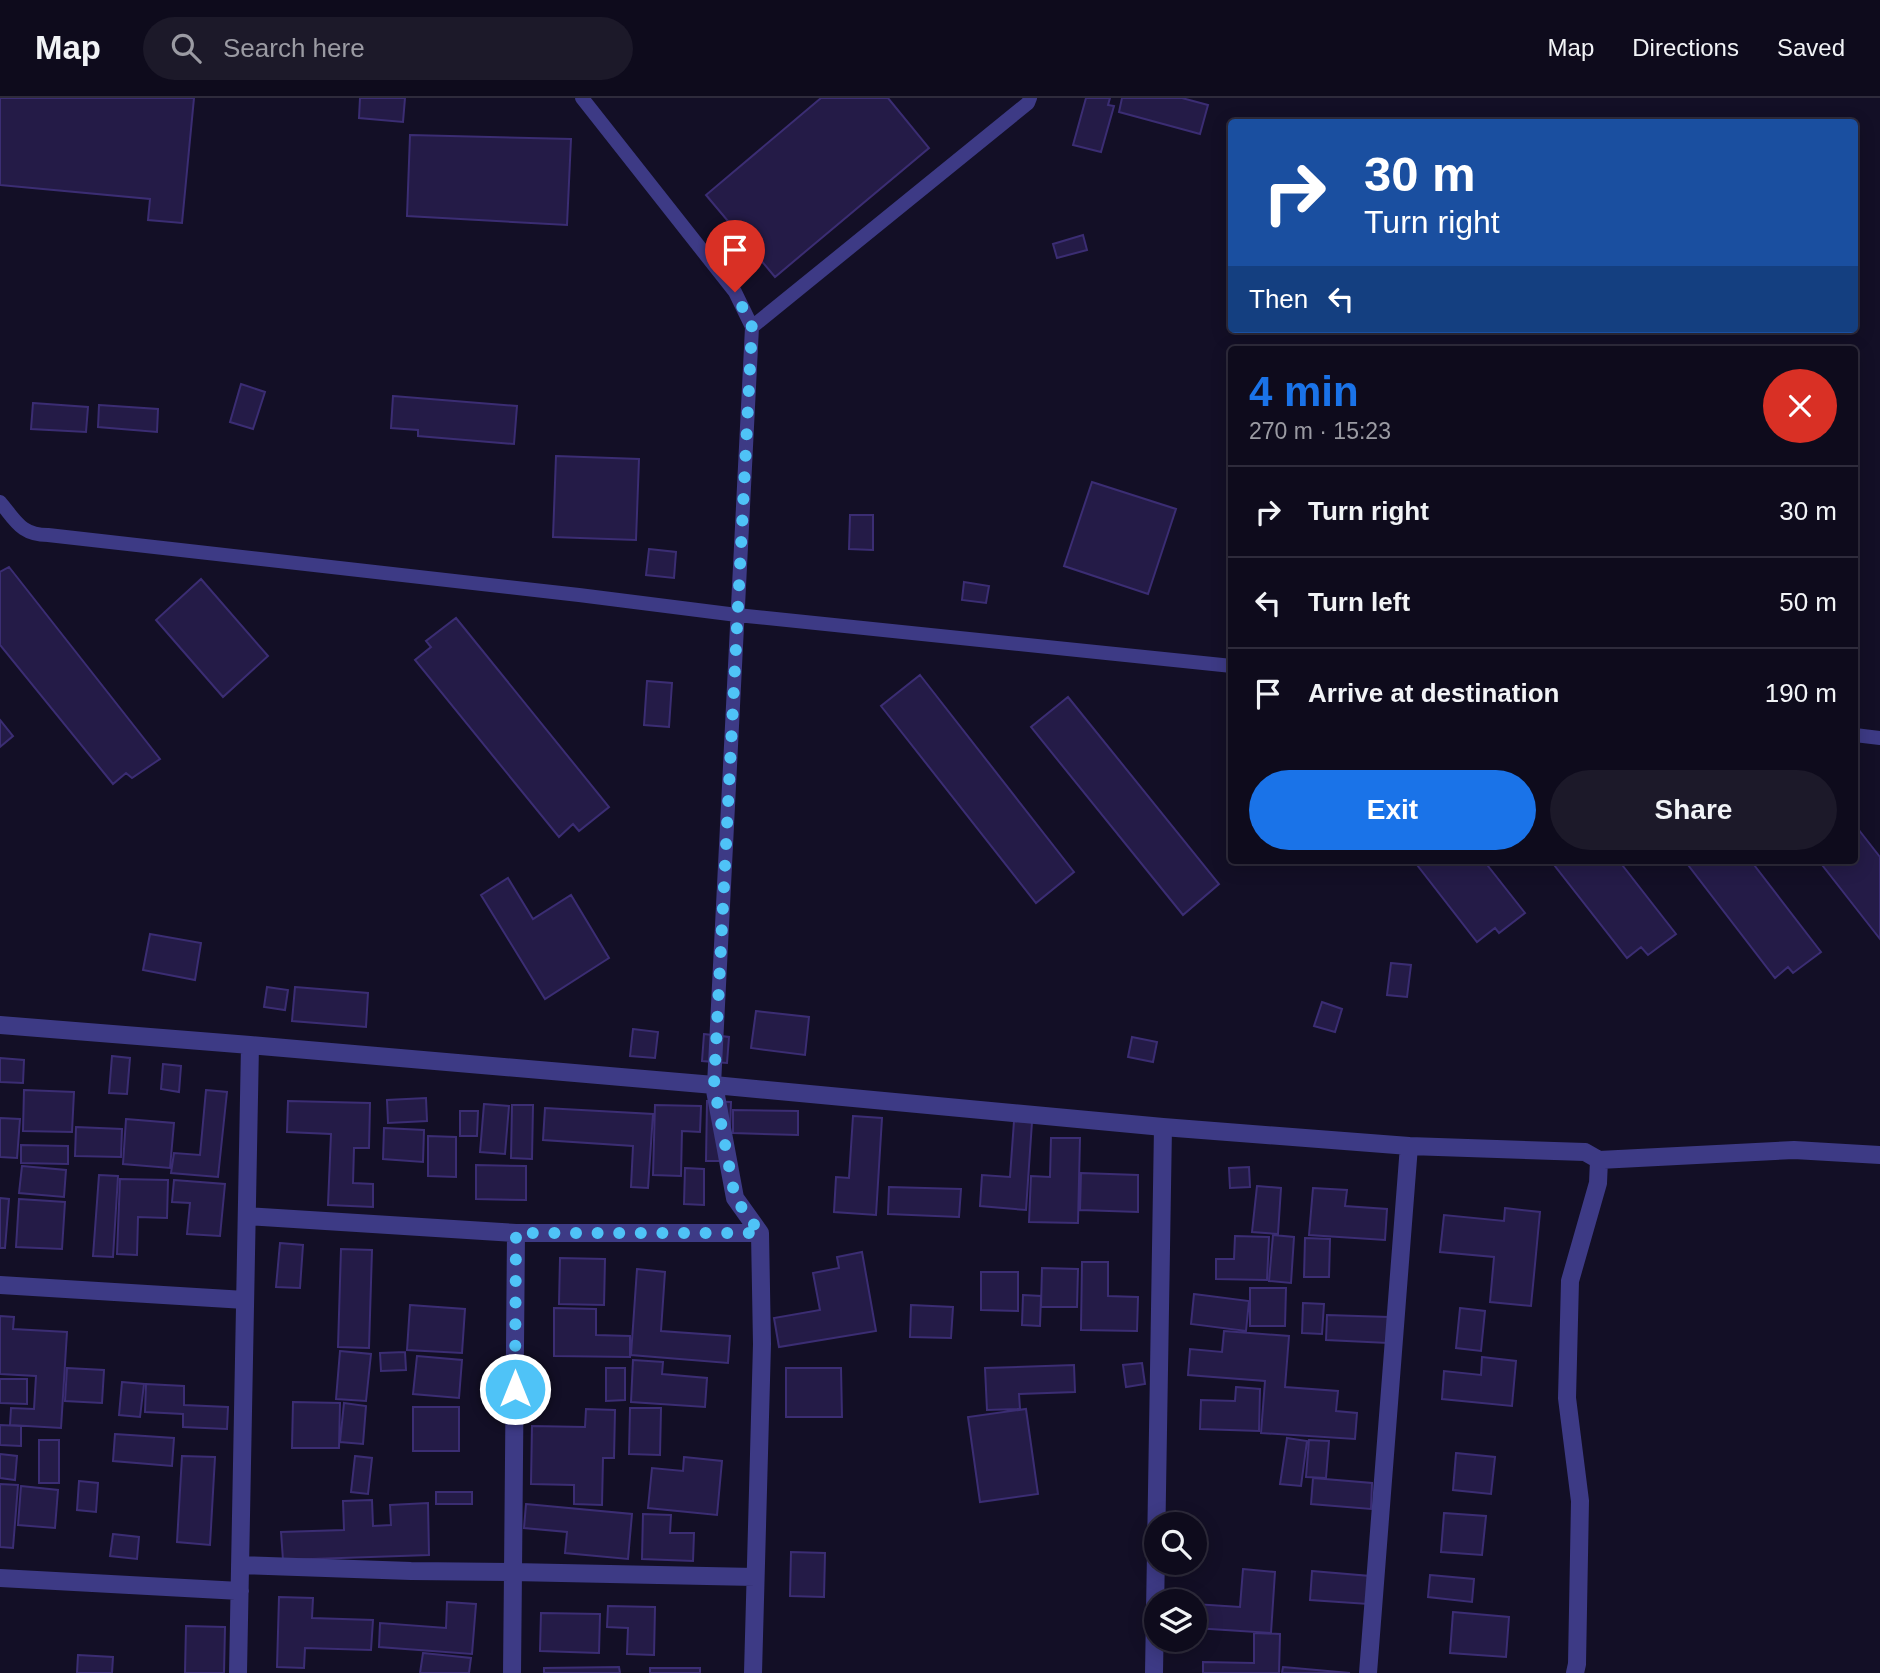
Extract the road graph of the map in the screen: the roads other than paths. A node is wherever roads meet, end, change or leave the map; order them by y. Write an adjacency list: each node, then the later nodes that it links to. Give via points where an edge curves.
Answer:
1 (582, 98): 3 (lane, via 735,292)
2 (1030, 98): 3 (lane)
3 (752, 327): 5 (lane)
4 (0, 502): 5 (lane, via 21,528 33,535)
5 (737, 615): 6 (lane); 11 (lane)
6 (1228, 666)
7 (1858, 735): 8 (lane)
8 (1880, 738)
9 (0, 1026): 10 (street)
10 (250, 1045): 11 (street); 16 (street)
11 (714, 1085): 12 (street); 18 (street, via 735,1198)
12 (1163, 1127): 13 (street); 29 (street)
13 (1409, 1146): 15 (street, via 1585,1152); 30 (street)
14 (1880, 1155): 15 (street, via 1794,1150)
15 (1599, 1160): 31 (street, via 1598,1183 1570,1280 1567,1398 1580,1501)
16 (247, 1216): 17 (street); 20 (street)
17 (516, 1233): 18 (street); 22 (street)
18 (760, 1233): 23 (street, via 762,1344)
19 (0, 1285): 20 (street)
20 (245, 1300): 21 (street)
21 (240, 1565): 22 (street); 25 (street)
22 (513, 1572): 23 (street); 27 (street)
23 (755, 1577): 28 (street)
24 (0, 1578): 25 (street)
25 (240, 1591): 26 (street)
26 (238, 1673)
27 (512, 1673)
28 (753, 1673)
29 (1154, 1673)
30 (1368, 1673)
31 (1576, 1673)

